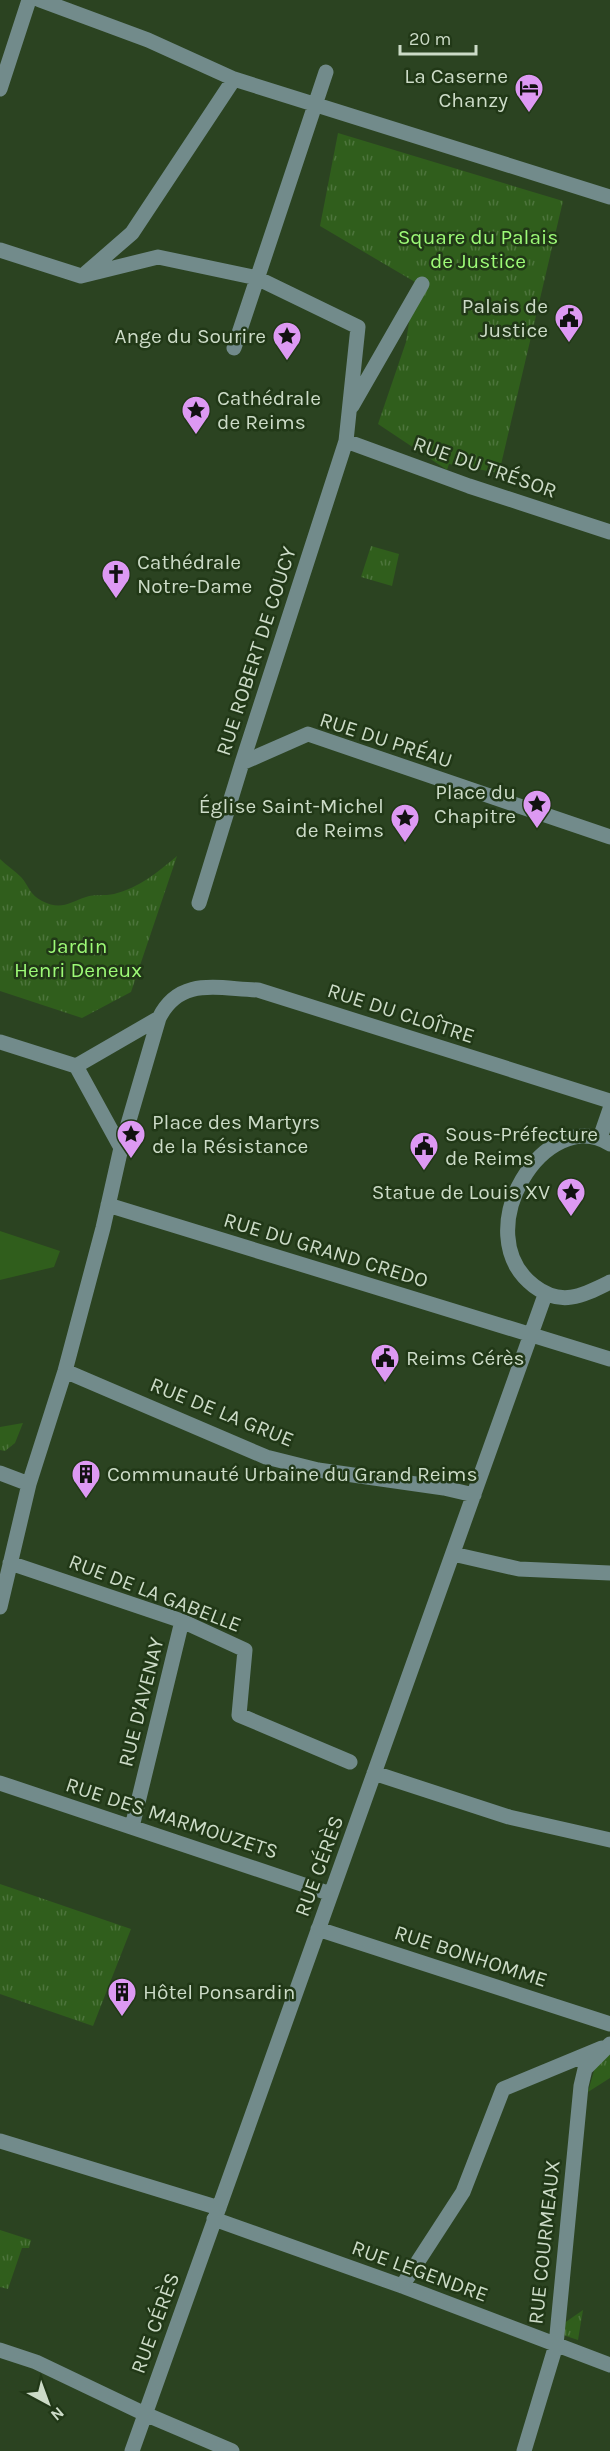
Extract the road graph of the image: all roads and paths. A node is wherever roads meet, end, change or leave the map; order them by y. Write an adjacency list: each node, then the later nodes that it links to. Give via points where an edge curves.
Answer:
1 (29, 0): 5 (street)
2 (40, 0): 4 (street, via 148,40)
3 (326, 72): 6 (street)
4 (234, 79): 6 (street); 9 (street, via 132,233)
5 (0, 88)
6 (315, 105): 7 (street); 10 (street)
7 (610, 196)
8 (0, 250): 9 (street)
9 (81, 276): 10 (street, via 158,256)
10 (257, 278): 12 (street); 13 (street, RUE ROBERT DE COUCY, via 358,327)
11 (422, 284): 13 (street)
12 (234, 348)
13 (349, 411): 14 (street, RUE ROBERT DE COUCY)
14 (346, 441): 15 (street, RUE DU TRÉSOR); 16 (street, RUE ROBERT DE COUCY)
15 (610, 532)
16 (242, 763): 17 (street, RUE DU PRÉAU, via 308,734); 18 (street, RUE ROBERT DE COUCY)
17 (608, 836)
18 (199, 903)
19 (159, 1018): 21 (street); 22 (street, RUE DU CLOÎTRE, via 176,995 203,986 258,990); 25 (street)
20 (0, 1042): 21 (street)
21 (76, 1066): 25 (street)
22 (610, 1101)
23 (610, 1109): 24 (street)
24 (605, 1141): 28 (street, via 576,1137 553,1146 531,1165 515,1193 506,1230 510,1255 522,1277)
25 (121, 1148): 26 (street)
26 (108, 1205): 29 (street, RUE DU GRAND CREDO); 31 (street)
27 (610, 1282): 28 (street, via 568,1299)
28 (545, 1294): 29 (street, RUE CÉRÈS)
29 (531, 1334): 30 (street, RUE DU GRAND CREDO); 34 (street, RUE CÉRÈS)
30 (610, 1359)
31 (65, 1371): 33 (street); 34 (street, RUE DE LA GRUE, via 266,1457 318,1470)
32 (0, 1473): 33 (street)
33 (29, 1484): 36 (street)
34 (474, 1495): 35 (street, RUE CÉRÈS)
35 (453, 1554): 37 (street, via 519,1569); 41 (street, RUE CÉRÈS)
36 (10, 1563): 38 (street); 39 (street, RUE DE LA GABELLE)
37 (610, 1574)
38 (0, 1608)
39 (182, 1622): 40 (street, RUE DE LA GABELLE, via 245,1650 239,1715); 43 (street, RUE D'AVENAY)
40 (350, 1762)
41 (374, 1773): 44 (street, via 509,1817); 45 (street, RUE CÉRÈS)
42 (0, 1783): 43 (street, RUE DES MARMOUZETS)
43 (132, 1827): 45 (street, RUE DES MARMOUZETS)
44 (610, 1840)
45 (331, 1894): 46 (street, RUE CÉRÈS)
46 (318, 1929): 47 (street, RUE BONHOMME); 50 (street, RUE CÉRÈS)
47 (610, 2024)
48 (609, 2045): 51 (street, via 503,2089 463,2192); 52 (street, RUE COURMEAUX, via 585,2069 581,2086)
49 (0, 2142): 50 (street, RUE LEGENDRE)
50 (217, 2213): 51 (street, RUE LEGENDRE); 55 (street, RUE CÉRÈS)
51 (402, 2286): 52 (street, RUE LEGENDRE)
52 (556, 2345): 54 (street, RUE LEGENDRE); 58 (street, RUE COURMEAUX)
53 (0, 2350): 55 (street, via 36,2362)
54 (610, 2365)
55 (145, 2414): 56 (street, RUE CÉRÈS); 57 (street)
56 (132, 2451)
57 (232, 2451)
58 (524, 2451)

